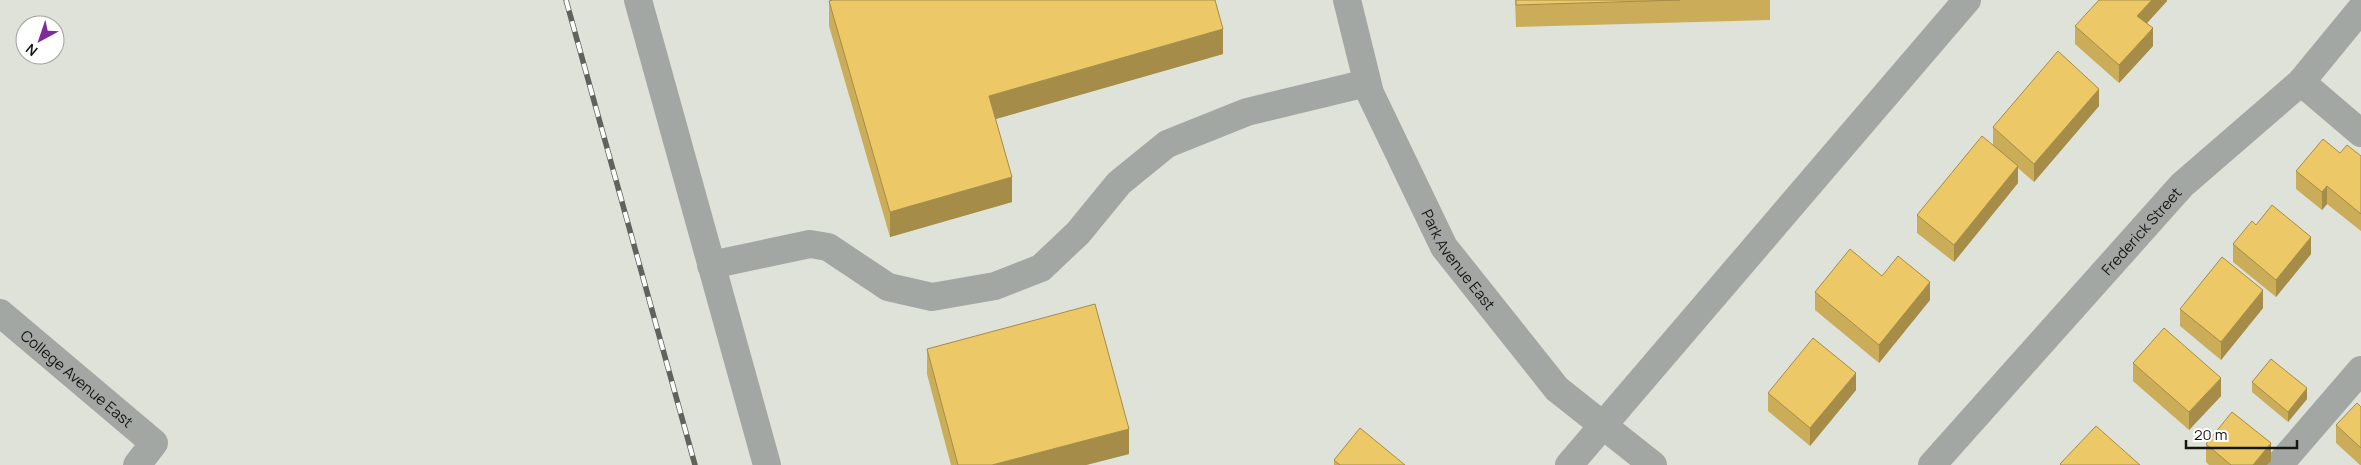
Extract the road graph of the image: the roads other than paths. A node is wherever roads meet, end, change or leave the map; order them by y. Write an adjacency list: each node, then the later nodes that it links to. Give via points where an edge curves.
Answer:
1 (638, 0): 8 (street)
2 (1347, 0): 6 (street, Park Avenue East)
3 (1967, 0): 11 (street)
4 (2361, 9): 5 (street, Frederick Street)
5 (2301, 82): 7 (street); 16 (street, Frederick Street, via 2182,184)
6 (1367, 83): 8 (street, via 1247,112 1167,144 1120,183 1078,233 1041,268 995,286 932,297 888,287 828,247 810,244); 11 (street, Park Avenue East, via 1444,247 1557,389)
7 (2361, 133)
8 (711, 265): 13 (street)
9 (0, 313): 12 (street, College Avenue East, via 154,443)
10 (2361, 370): 17 (street)
11 (1603, 425): 14 (street); 15 (street, Park Avenue East)
12 (137, 465)
13 (767, 465)
14 (1569, 465)
15 (1653, 465)
16 (1932, 465)
17 (2279, 465)

